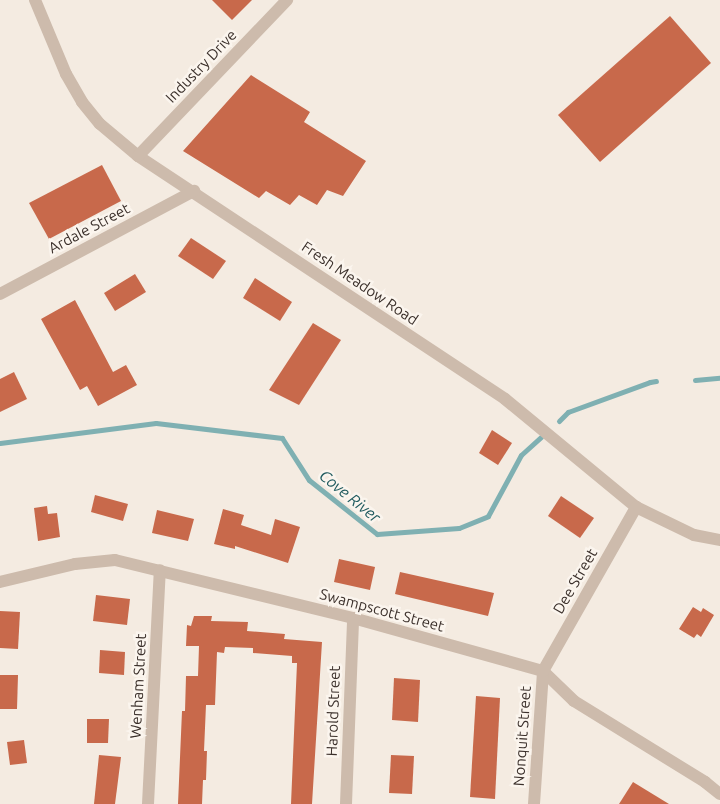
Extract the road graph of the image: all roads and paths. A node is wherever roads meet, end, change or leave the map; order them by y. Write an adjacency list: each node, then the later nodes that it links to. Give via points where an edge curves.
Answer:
1 (35, 0): 3 (street, Fresh Meadow Road, via 66,74 82,102 100,124)
2 (287, 0): 3 (street, Industry Drive)
3 (138, 156): 4 (street, Fresh Meadow Road)
4 (194, 191): 5 (street, Ardale Street); 6 (street, Fresh Meadow Road, via 505,399)
5 (0, 294)
6 (636, 507): 7 (street, Fresh Meadow Road, via 694,535); 11 (street, Dee Street)
7 (720, 540)
8 (160, 570): 9 (street, Swampscott Street, via 115,560 75,564); 10 (street, Swampscott Street); 13 (street, Wenham Street)
9 (0, 582)
10 (353, 618): 11 (street, Swampscott Street); 14 (street, Harold Street)
11 (543, 671): 12 (street, Swampscott Street, via 574,701); 15 (street, Nonquit Street)
12 (720, 794)
13 (148, 804)
14 (346, 804)
15 (534, 804)

